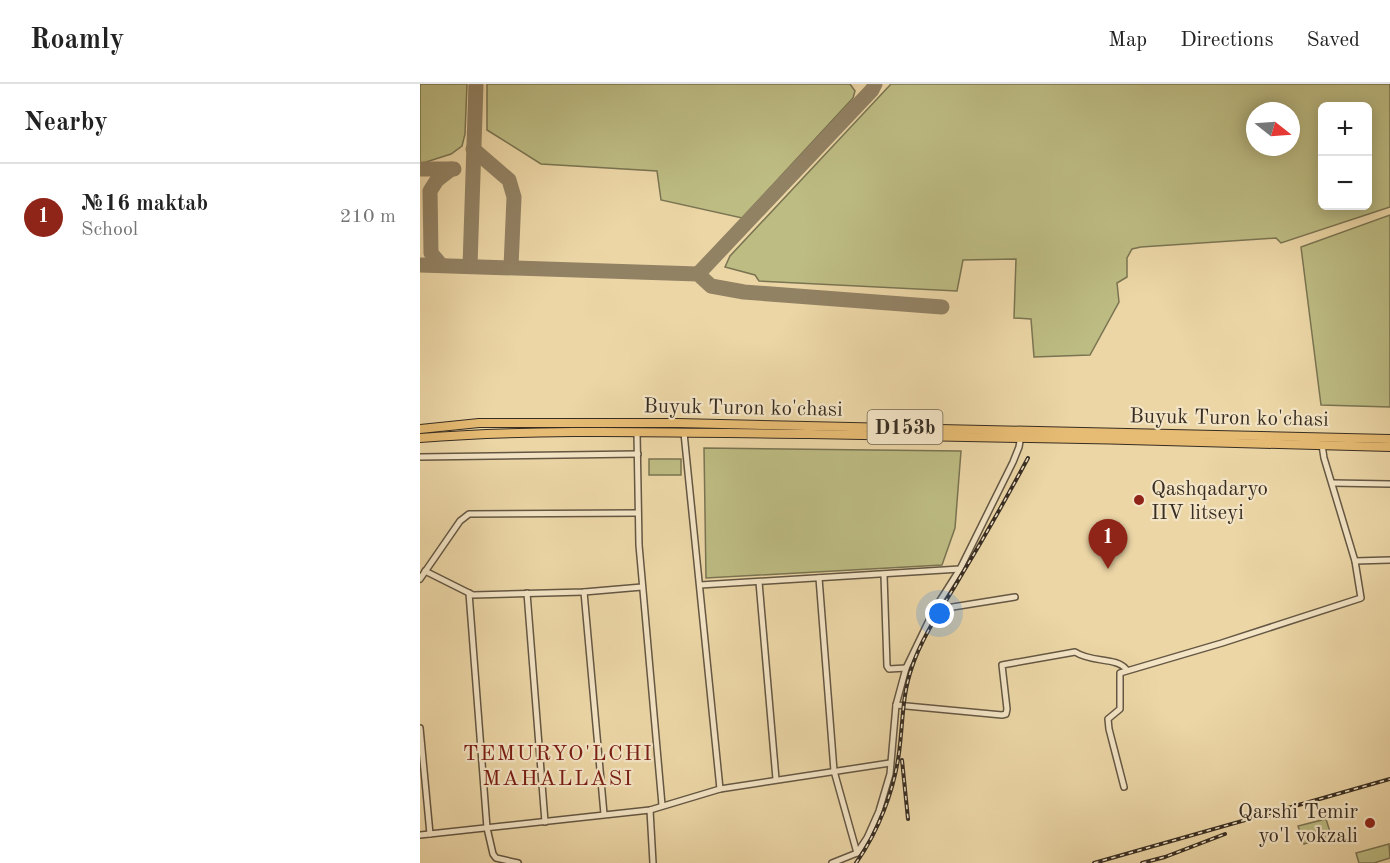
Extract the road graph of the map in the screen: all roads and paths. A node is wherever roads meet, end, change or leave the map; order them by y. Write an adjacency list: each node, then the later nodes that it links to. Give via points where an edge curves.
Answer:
1 (420, 429): 4 (main road, Buyuk Turon ko'chasi / D153b, via 479,423 690,423)
2 (638, 433): 3 (main road, Buyuk Turon ko'chasi / D153b); 5 (main road, Buyuk Turon ko'chasi / D153b); 9 (street)
3 (684, 433): 4 (main road, Buyuk Turon ko'chasi / D153b); 22 (street)
4 (1021, 434): 6 (main road, Buyuk Turon ko'chasi / D153b); 7 (main road, Buyuk Turon ko'chasi / D153b); 16 (street, via 1018,452)
5 (420, 438)
6 (1390, 439)
7 (1322, 445): 8 (main road, Buyuk Turon ko'chasi / D153b); 11 (street)
8 (1390, 447)
9 (638, 454): 10 (street); 13 (street)
10 (420, 457)
11 (1332, 483): 12 (street); 15 (street)
12 (1390, 484)
13 (638, 513): 17 (street, via 469,514); 23 (street)
14 (1390, 560): 15 (street)
15 (1355, 561): 30 (street, via 1361,598)
16 (960, 569): 18 (street); 28 (street)
17 (425, 571): 20 (street); 25 (street)
18 (884, 575): 19 (street); 29 (street, via 887,666)
19 (819, 578): 21 (street); 34 (street)
20 (420, 579)
21 (759, 582): 22 (street); 35 (street)
22 (700, 585): 37 (street)
23 (642, 587): 24 (street); 38 (street)
24 (584, 592): 26 (street); 40 (street)
25 (469, 593): 26 (street); 42 (street)
26 (527, 593): 41 (street)
27 (1015, 597): 28 (street)
28 (934, 610): 29 (street)
29 (906, 668): 31 (street)
30 (1126, 669): 31 (street, via 1116,662 1093,660 1075,652 1002,665 1007,709 1002,715); 36 (street, via 1120,673 1120,709 1108,719)
31 (896, 705): 33 (street)
32 (420, 728): 43 (street)
33 (891, 763): 34 (street); 45 (street, via 879,811)
34 (834, 771): 35 (street); 45 (street)
35 (776, 779): 37 (street)
36 (1124, 787)
37 (720, 789): 38 (street)
38 (663, 805): 39 (street)
39 (650, 810): 40 (street); 47 (street)
40 (604, 814): 41 (street)
41 (545, 822): 42 (street)
42 (487, 828): 43 (street); 46 (street, via 496,858)
43 (430, 834): 44 (street)
44 (420, 835)
45 (857, 853): 48 (street)
46 (518, 863)
47 (653, 863)
48 (832, 863)

